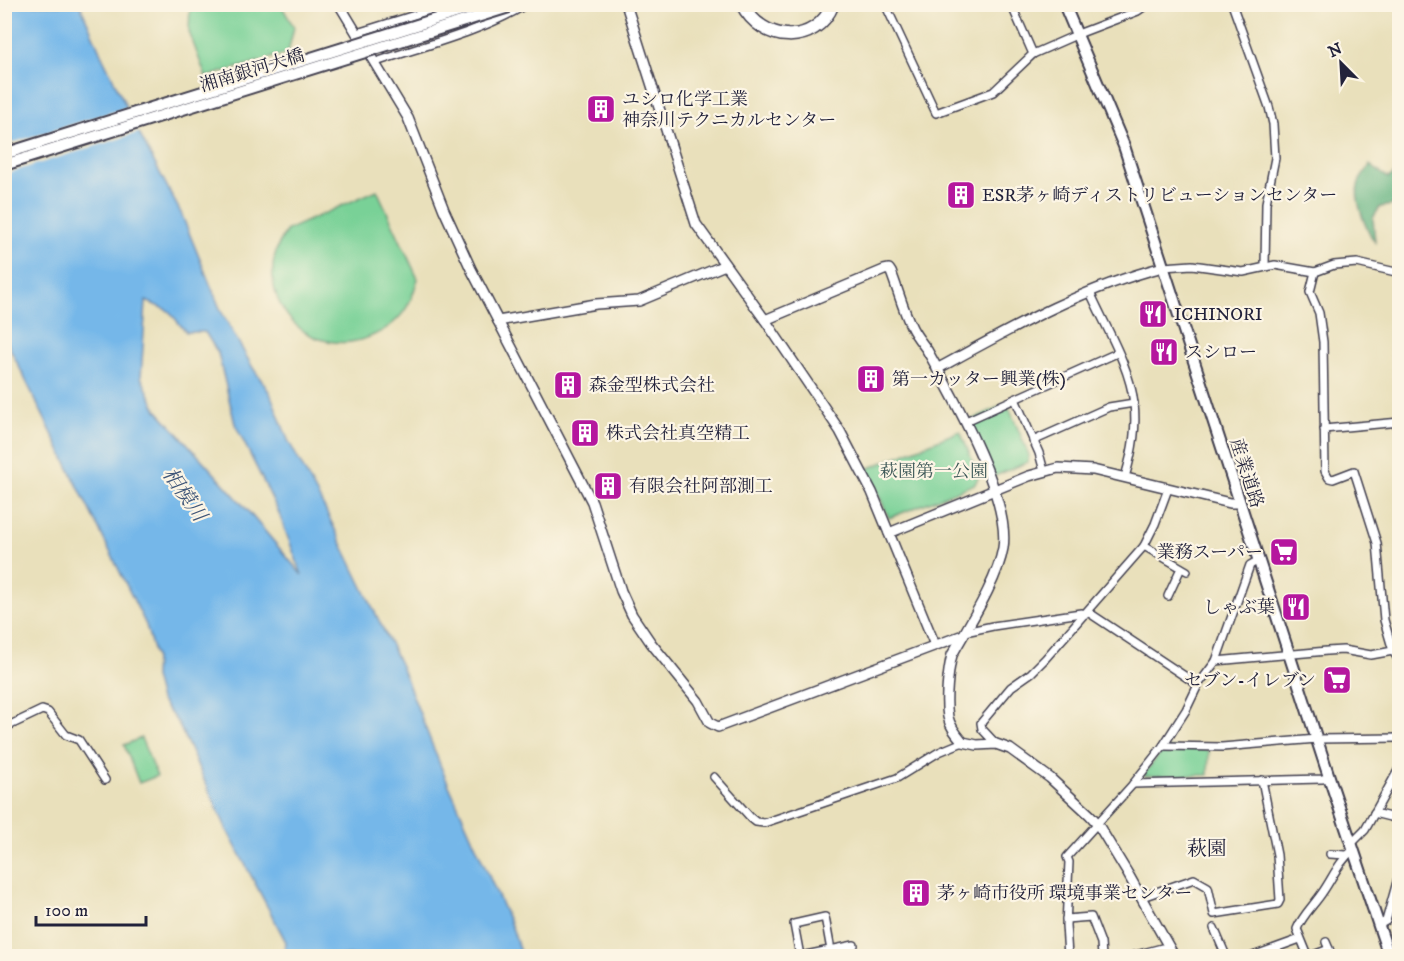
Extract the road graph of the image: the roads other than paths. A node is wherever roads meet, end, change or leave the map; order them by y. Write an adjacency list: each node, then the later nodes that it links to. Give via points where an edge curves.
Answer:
1 (339, 4): 16 (street)
2 (450, 4): 16 (street)
3 (484, 4): 20 (main road, 湘南銀河大橋, bridge)
4 (527, 4): 19 (street, via 511,15)
5 (626, 4): 22 (street, via 696,224)
6 (742, 4): 9 (highway, via 758,25 786,36 815,27)
7 (750, 4): 8 (highway, via 765,21 788,28 806,24)
8 (824, 4)
9 (833, 4)
10 (885, 4): 18 (street, via 936,113 993,92)
11 (1011, 4): 18 (street)
12 (1065, 4): 17 (main road, 産業道路)
13 (1148, 4): 17 (street)
14 (1232, 4): 24 (street, via 1273,124 1275,158 1266,203)
15 (513, 6): 21 (main road, 湘南銀河大橋, bridge)
16 (357, 33): 19 (street)
17 (1076, 35): 18 (street); 23 (main road, 産業道路, via 1124,146)
18 (1034, 54)
19 (376, 62): 29 (street, via 408,118 444,210)
20 (4, 154)
21 (4, 165)
22 (725, 265): 28 (street); 29 (street, via 639,301)
23 (1163, 267): 24 (street, via 1192,265 1243,272); 27 (street); 42 (main road, 産業道路)
24 (1265, 267): 25 (street)
25 (1315, 272): 26 (street, via 1354,263); 36 (street, via 1310,292 1319,314 1323,342)
26 (1400, 273)
27 (1090, 292): 30 (street); 31 (street, via 1023,322)
28 (765, 320): 31 (street, via 889,270 910,325); 43 (street, via 840,431)
29 (498, 321): 49 (street, via 592,502 632,615 714,726)
30 (1117, 353): 32 (street); 33 (street)
31 (937, 369): 34 (street)
32 (1015, 399): 34 (street); 37 (street)
33 (1134, 403): 37 (street, via 1108,407); 39 (street, via 1134,436)
34 (966, 421): 41 (street)
35 (1400, 422): 36 (street)
36 (1324, 429): 50 (street, via 1326,475 1334,479 1354,471 1372,525 1379,555 1384,620)
37 (1033, 441): 38 (street)
38 (1044, 471): 39 (street, via 1075,468); 41 (street)
39 (1125, 477): 40 (street)
40 (1168, 489): 42 (street); 44 (street)
41 (993, 490): 43 (street); 48 (street, via 1004,528 1003,549)
42 (1239, 503): 45 (main road, 産業道路)
43 (889, 533): 49 (street)
44 (1144, 546): 46 (street, via 1184,570); 47 (street)
45 (1259, 560): 51 (main road, 産業道路); 52 (street, via 1250,565)
46 (1168, 596)
47 (1087, 613): 48 (street, via 993,626); 54 (street); 59 (street, via 1032,673 1011,687 981,723)
48 (964, 634): 49 (street); 58 (street, via 949,666 948,711 950,723)
49 (935, 645)
50 (1396, 650): 51 (street, via 1371,655 1343,650); 53 (street)
51 (1290, 656): 52 (street); 57 (main road, 産業道路)
52 (1216, 661): 54 (street)
53 (1400, 662)
54 (1198, 685): 60 (street)
55 (4, 728): 64 (street, via 42,710 48,712 66,735 79,740)
56 (1400, 738): 57 (street)
57 (1317, 739): 60 (street, via 1222,747); 63 (main road, 産業道路)
58 (963, 742): 59 (street); 62 (street, via 897,778 764,823 751,818)
59 (996, 744): 68 (street, via 1029,762)
60 (1163, 746): 66 (street)
61 (1400, 767): 67 (street)
62 (714, 777)
63 (1329, 778): 65 (street); 70 (main road, 産業道路)
64 (105, 780)
65 (1262, 780): 66 (street); 73 (street, via 1277,855 1278,904 1214,914 1208,887 1194,879)
66 (1133, 784): 68 (street)
67 (1374, 813): 69 (street, via 1398,819); 70 (street)
68 (1097, 823): 73 (street); 74 (street, via 1067,857)
69 (1400, 824)
70 (1350, 850): 71 (street); 75 (main road, 産業道路); 77 (street, via 1300,921)
71 (1330, 854)
72 (1400, 870): 75 (street, via 1386,921)
73 (1142, 897): 88 (street)
74 (1066, 919): 85 (street); 86 (street, via 1092,918)
75 (1378, 925): 83 (main road, 産業道路)
76 (1214, 928): 89 (street)
77 (1300, 939): 82 (street); 90 (street)
78 (854, 945): 81 (street)
79 (1162, 948): 87 (street)
80 (1329, 949): 90 (street)
81 (831, 953): 84 (street); 84 (street, via 825,917 794,924)
82 (1254, 956)
83 (1389, 956): 91 (street)
84 (800, 957)
85 (1068, 957)
86 (1102, 957)
87 (1132, 957)
88 (1174, 957)
89 (1226, 957)
90 (1309, 957)
91 (1397, 957)

